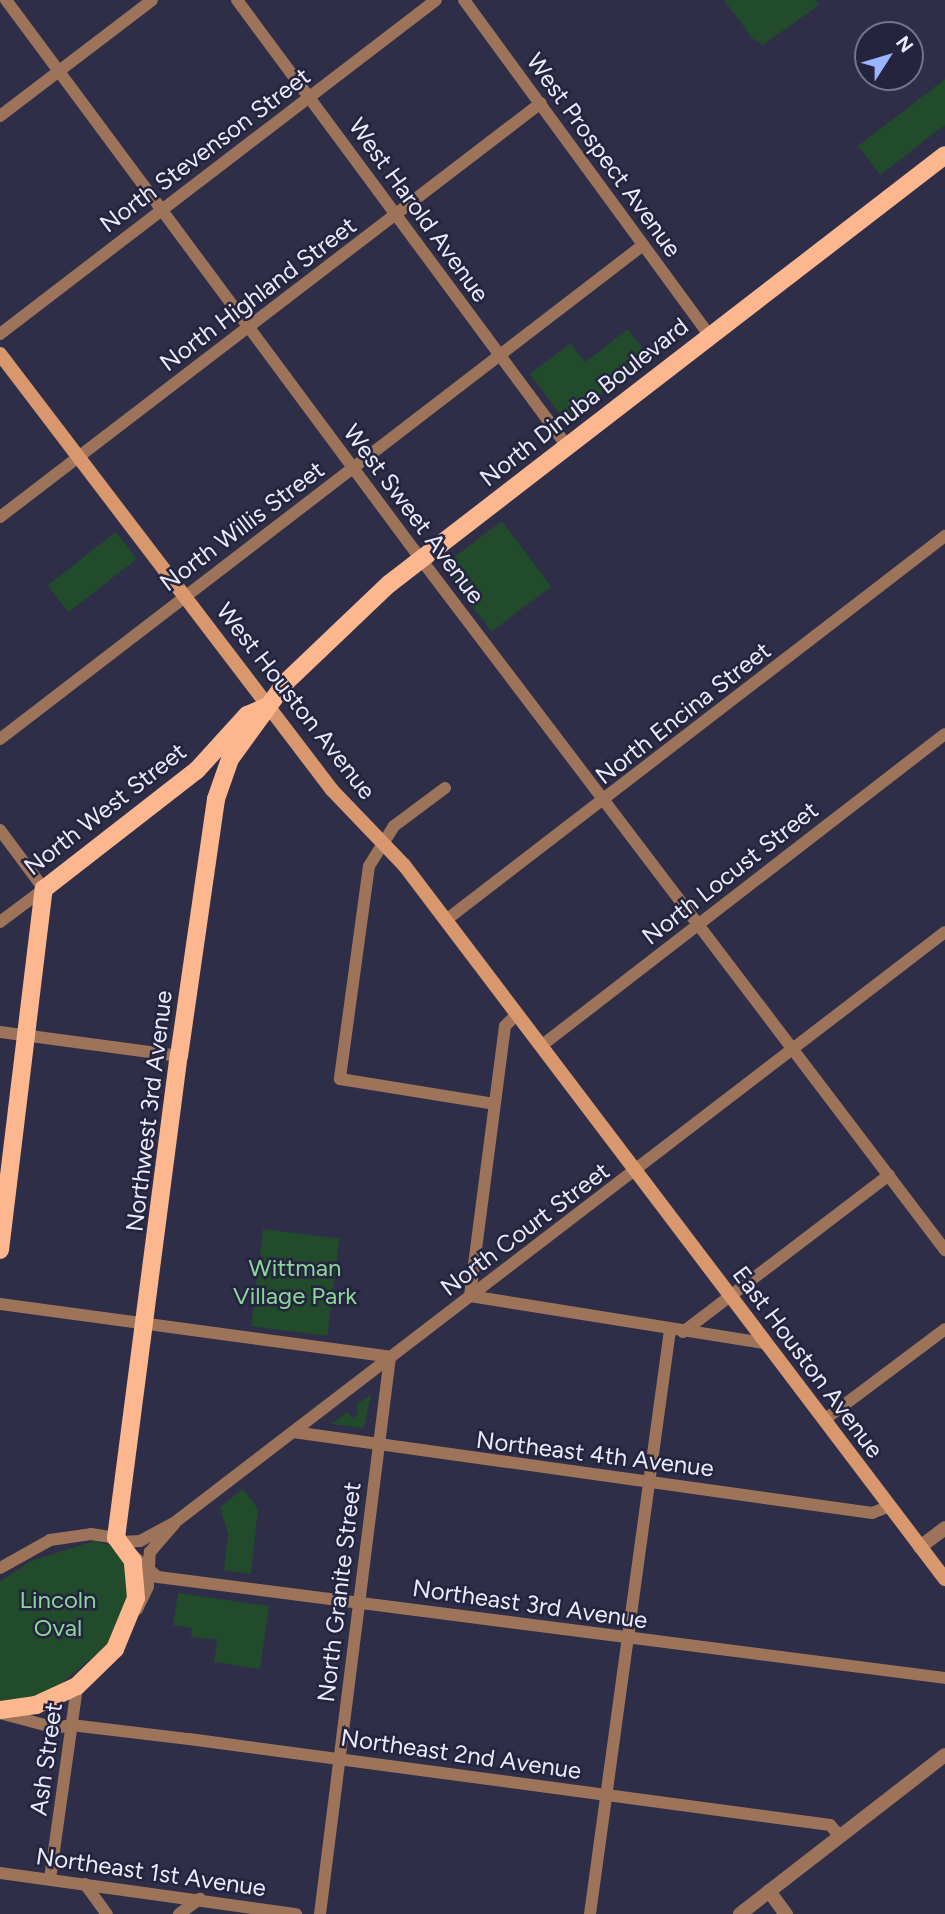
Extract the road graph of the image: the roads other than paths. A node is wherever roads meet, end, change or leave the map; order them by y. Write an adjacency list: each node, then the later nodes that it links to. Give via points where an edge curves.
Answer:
1 (6, 0): 6 (street, West Sweet Avenue)
2 (152, 0): 6 (street)
3 (237, 0): 7 (street, West Harold Avenue)
4 (436, 0): 7 (street, North Stevenson Street)
5 (464, 0): 8 (street, West Prospect Avenue)
6 (59, 71): 9 (street); 11 (street, West Sweet Avenue)
7 (310, 97): 11 (street, North Stevenson Street); 12 (street, West Harold Avenue)
8 (541, 103): 12 (street, North Highland Street); 13 (street, West Prospect Avenue)
9 (0, 116)
10 (945, 155): 16 (main road, North Dinuba Boulevard)
11 (162, 209): 14 (street, West Sweet Avenue); 15 (street, North Stevenson Street)
12 (396, 215): 14 (street, North Highland Street); 18 (street, West Harold Avenue)
13 (643, 245): 16 (street, West Prospect Avenue); 18 (street, North Willis Street)
14 (250, 327): 20 (street, North Highland Street); 21 (street, West Sweet Avenue)
15 (0, 334)
16 (710, 335): 19 (main road, North Dinuba Boulevard)
17 (0, 354): 20 (main road, West Houston Avenue)
18 (500, 355): 19 (street, West Harold Avenue); 21 (street, North Willis Street)
19 (567, 446): 24 (main road, North Dinuba Boulevard)
20 (79, 457): 22 (street, North Highland Street); 25 (main road, West Houston Avenue)
21 (353, 467): 24 (street, West Sweet Avenue); 25 (street, North Willis Street)
22 (0, 517)
23 (945, 536): 32 (street, North Encina Street)
24 (420, 558): 26 (main road, North Dinuba Boulevard, via 312,655); 32 (street, West Sweet Avenue)
25 (185, 596): 26 (main road, West Houston Avenue); 28 (street, North Willis Street)
26 (268, 706): 29 (main road, North West Street, via 247,715); 30 (main road, Northwest 3rd Avenue, via 230,759); 34 (main road, West Houston Avenue, via 332,790)
27 (945, 734): 38 (street, North Locust Street)
28 (0, 739)
29 (197, 770): 30 (main road, via 213,771); 35 (main road, North West Street)
30 (219, 784): 45 (main road, Northwest 3rd Avenue)
31 (445, 788): 34 (street, via 394,826)
32 (605, 801): 36 (street, North Encina Street); 38 (street, West Sweet Avenue)
33 (0, 830): 35 (street)
34 (382, 841): 36 (main road, West Houston Avenue); 46 (street, via 369,866 340,1079)
35 (44, 889): 37 (street, North West Street); 42 (main road)
36 (446, 920): 40 (main road, West Houston Avenue)
37 (0, 922)
38 (698, 925): 43 (street, North Locust Street); 44 (street, West Sweet Avenue)
39 (945, 932): 44 (street, North Court Street)
40 (517, 1014): 43 (main road, West Houston Avenue); 46 (street, via 505,1026)
41 (0, 1032): 42 (street)
42 (27, 1035): 45 (street); 49 (main road)
43 (541, 1046): 47 (main road, West Houston Avenue)
44 (793, 1049): 47 (street, North Court Street); 48 (street, West Sweet Avenue)
45 (178, 1056): 54 (main road, Northwest 3rd Avenue)
46 (494, 1104): 51 (street)
47 (636, 1172): 51 (street, North Court Street); 52 (main road, East Houston Avenue)
48 (888, 1175): 50 (street, West Sweet Avenue); 52 (street)
49 (0, 1250)
50 (945, 1250)
51 (470, 1296): 56 (street); 58 (street, North Court Street)
52 (730, 1297): 56 (street); 57 (main road, East Houston Avenue)
53 (0, 1304): 54 (street)
54 (147, 1322): 58 (street); 66 (main road, Northwest 3rd Avenue)
55 (945, 1329): 59 (street)
56 (677, 1331): 57 (street); 62 (street)
57 (764, 1343): 59 (main road, East Houston Avenue)
58 (390, 1357): 60 (street, North Court Street); 61 (street, North Granite Street)
59 (824, 1420): 63 (main road, East Houston Avenue)
60 (293, 1432): 61 (street, Northeast 4th Avenue); 64 (street, North Court Street)
61 (377, 1447): 62 (street, Northeast 4th Avenue); 72 (street, North Granite Street)
62 (647, 1481): 63 (street, Northeast 4th Avenue, via 872,1513); 74 (street)
63 (890, 1506): 67 (main road, East Houston Avenue)
64 (174, 1523): 66 (street, North Court Street, via 140,1541); 68 (street, via 150,1552)
65 (945, 1528): 67 (street)
66 (123, 1544): 68 (street); 69 (street, via 91,1534 50,1540); 73 (main road, via 137,1591)
67 (920, 1547): 70 (main road, East Houston Avenue)
68 (149, 1566): 71 (street)
69 (0, 1568)
70 (945, 1579)
71 (153, 1581): 72 (street, Northeast 3rd Avenue); 73 (street)
72 (362, 1601): 74 (street, Northeast 3rd Avenue); 81 (street, North Granite Street)
73 (130, 1619): 77 (main road, via 103,1664)
74 (625, 1639): 75 (street, Northeast 3rd Avenue); 82 (street)
75 (938, 1679): 76 (street, Northeast 3rd Avenue)
76 (945, 1684)
77 (77, 1686): 78 (main road, via 36,1705); 79 (street, Ash Street)
78 (0, 1712): 79 (street, Northeast 2nd Avenue, via 24,1723)
79 (71, 1725): 81 (street, Northeast 2nd Avenue); 85 (street, Ash Street)
80 (945, 1755): 83 (street)
81 (339, 1759): 82 (street, Northeast 2nd Avenue); 92 (street, North Granite Street)
82 (604, 1794): 83 (street, Northeast 2nd Avenue, via 830,1825); 93 (street)
83 (841, 1836): 87 (street)
84 (0, 1873): 85 (street, Northeast 1st Avenue)
85 (50, 1879): 86 (street, Northeast 1st Avenue)
86 (85, 1884): 88 (street, Northeast 1st Avenue); 89 (street)
87 (769, 1891): 94 (street); 95 (street)
88 (200, 1899): 90 (street); 91 (street, Northeast 1st Avenue)
89 (107, 1914)
90 (179, 1914)
91 (296, 1914)
92 (320, 1914)
93 (590, 1914)
94 (740, 1914)
95 (786, 1914)

